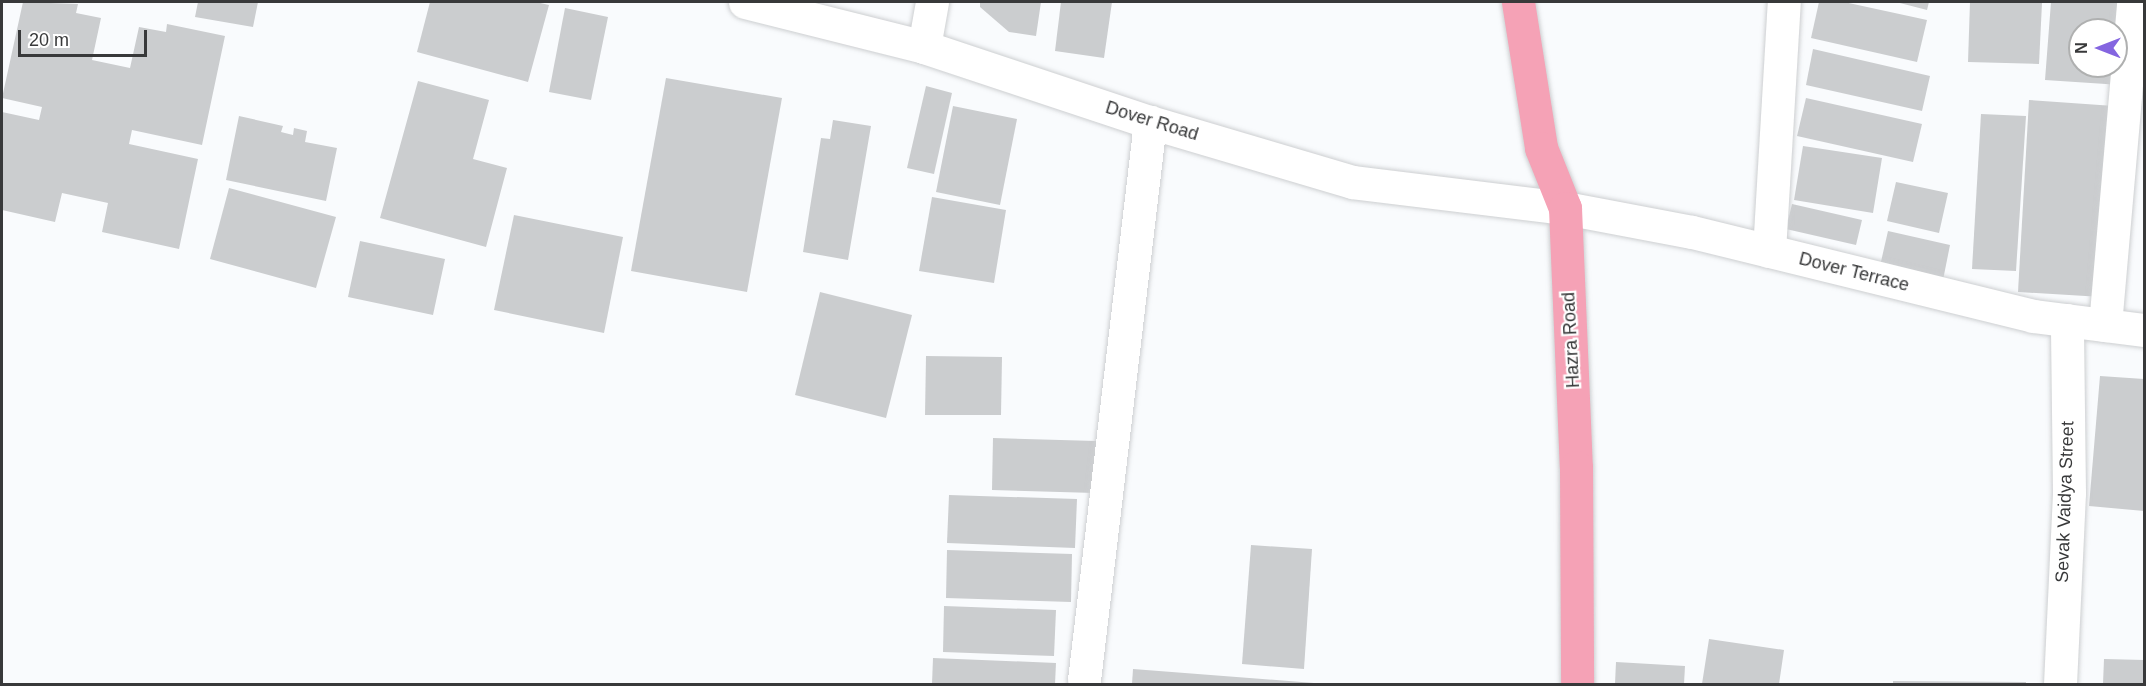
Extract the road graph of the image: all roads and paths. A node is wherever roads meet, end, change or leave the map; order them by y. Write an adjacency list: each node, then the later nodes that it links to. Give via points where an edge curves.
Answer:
1 (745, 2): 6 (street, Dover Road)
2 (932, 2): 6 (street)
3 (1518, 2): 8 (main road, Hazra Road, via 1541,148)
4 (1784, 2): 9 (street)
5 (2133, 2): 11 (street)
6 (924, 47): 7 (street, Dover Road)
7 (1150, 122): 8 (street, Dover Road, via 1352,182); 13 (street)
8 (1565, 208): 9 (street, Dover Terrace); 14 (main road, Hazra Road, via 1576,467)
9 (1769, 251): 10 (street, Dover Terrace, via 2033,316)
10 (2067, 320): 11 (street, Dover Terrace); 15 (street, Sevak Vaidya Street, via 2069,493)
11 (2104, 325): 12 (street, Dover Terrace)
12 (2145, 330)
13 (1084, 680)
14 (1578, 684)
15 (2060, 684)

